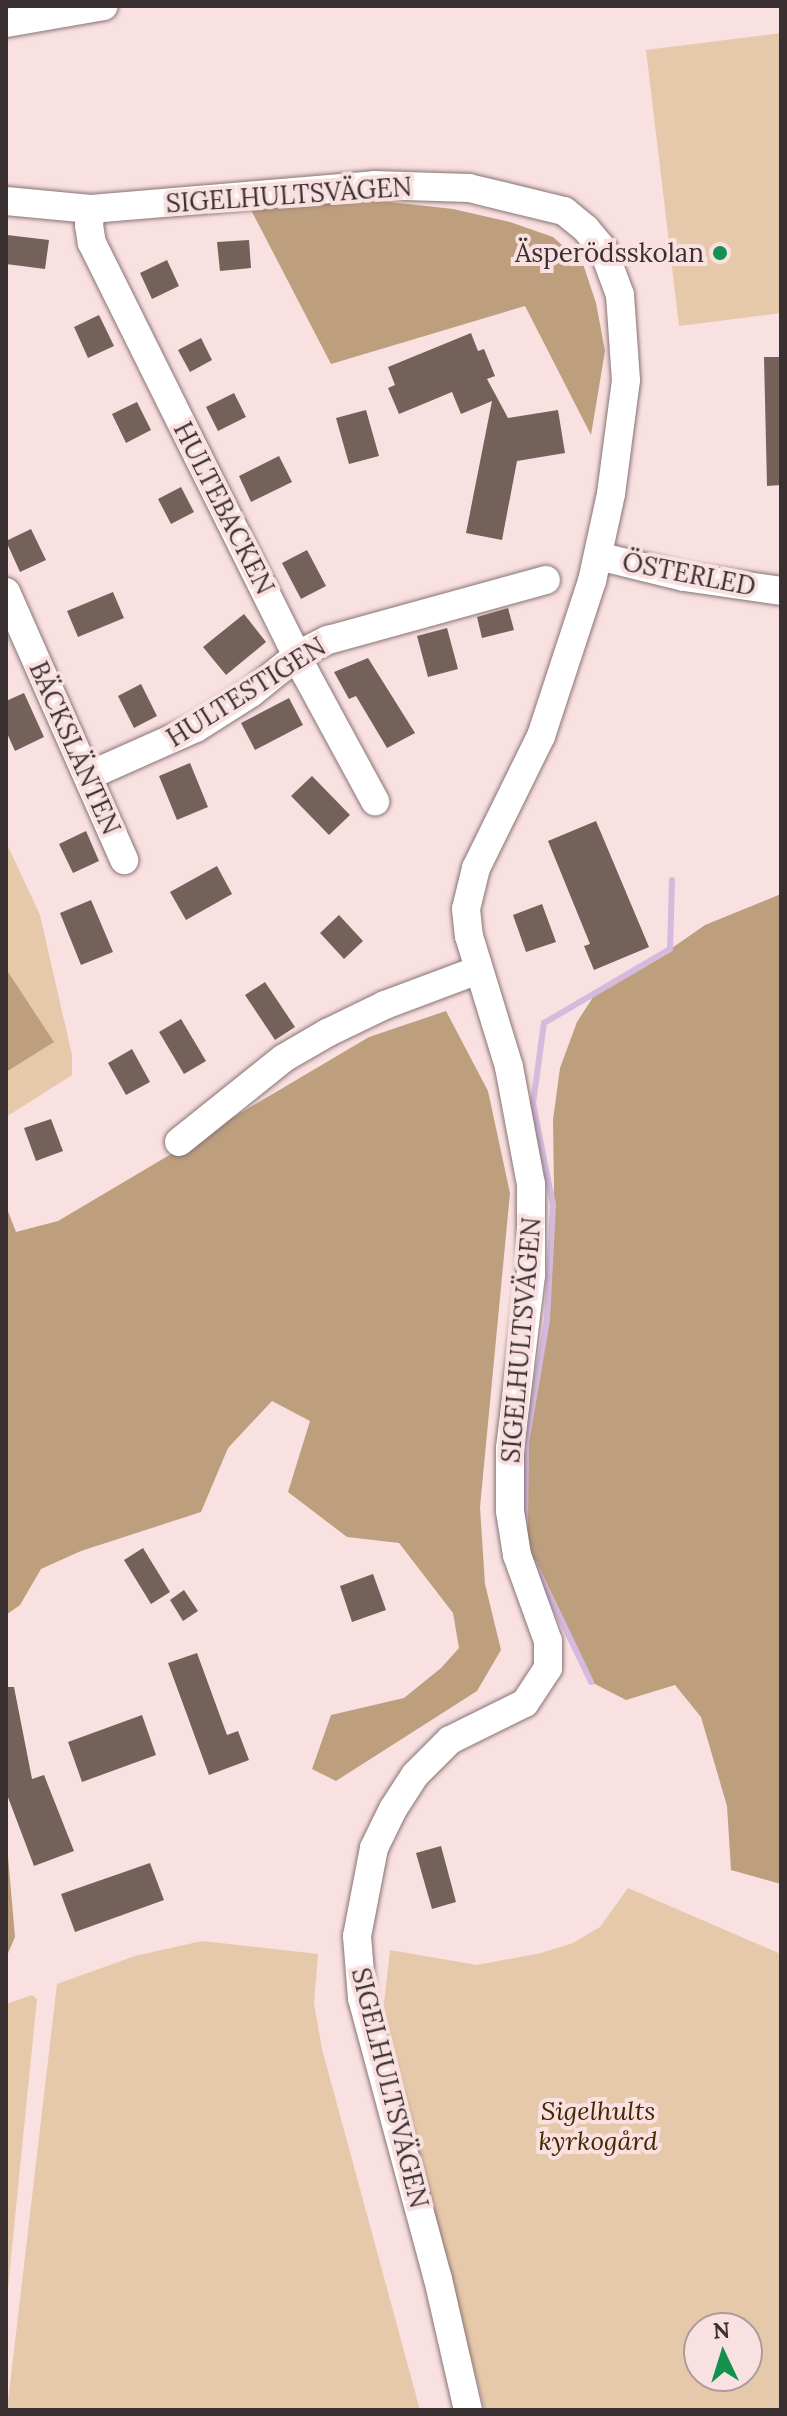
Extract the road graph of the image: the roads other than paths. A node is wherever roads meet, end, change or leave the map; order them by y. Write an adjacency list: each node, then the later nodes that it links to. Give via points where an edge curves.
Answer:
1 (104, 6): 2 (street)
2 (6, 23)
3 (6, 201): 4 (street, SIGELHULTSVÄGEN)
4 (91, 209): 5 (street, SIGELHULTSVÄGEN, via 386,185 469,188 564,211 603,249 625,326 620,435); 9 (street, HULTEBACKEN, via 92,243)
5 (598, 556): 7 (street, ÖSTERLED, via 684,577); 13 (street, SIGELHULTSVÄGEN, via 541,736 469,892 466,924)
6 (546, 580): 9 (street, HULTESTIGEN, via 328,640)
7 (781, 591)
8 (6, 592): 10 (street, BÄCKSLÄNTEN)
9 (298, 655): 10 (street, HULTESTIGEN, via 196,728); 11 (street, HULTEBACKEN)
10 (88, 776): 12 (street, BÄCKSLÄNTEN)
11 (375, 801)
12 (124, 860)
13 (478, 970): 14 (street, via 327,1033 284,1058); 15 (street, SIGELHULTSVÄGEN, via 509,1067 531,1184 531,1275 510,1449 510,1511 517,1555 548,1641 548,1668 525,1703 450,1740 415,1775 374,1848 357,1936 362,1998)
14 (179, 1142)
15 (468, 2410)

